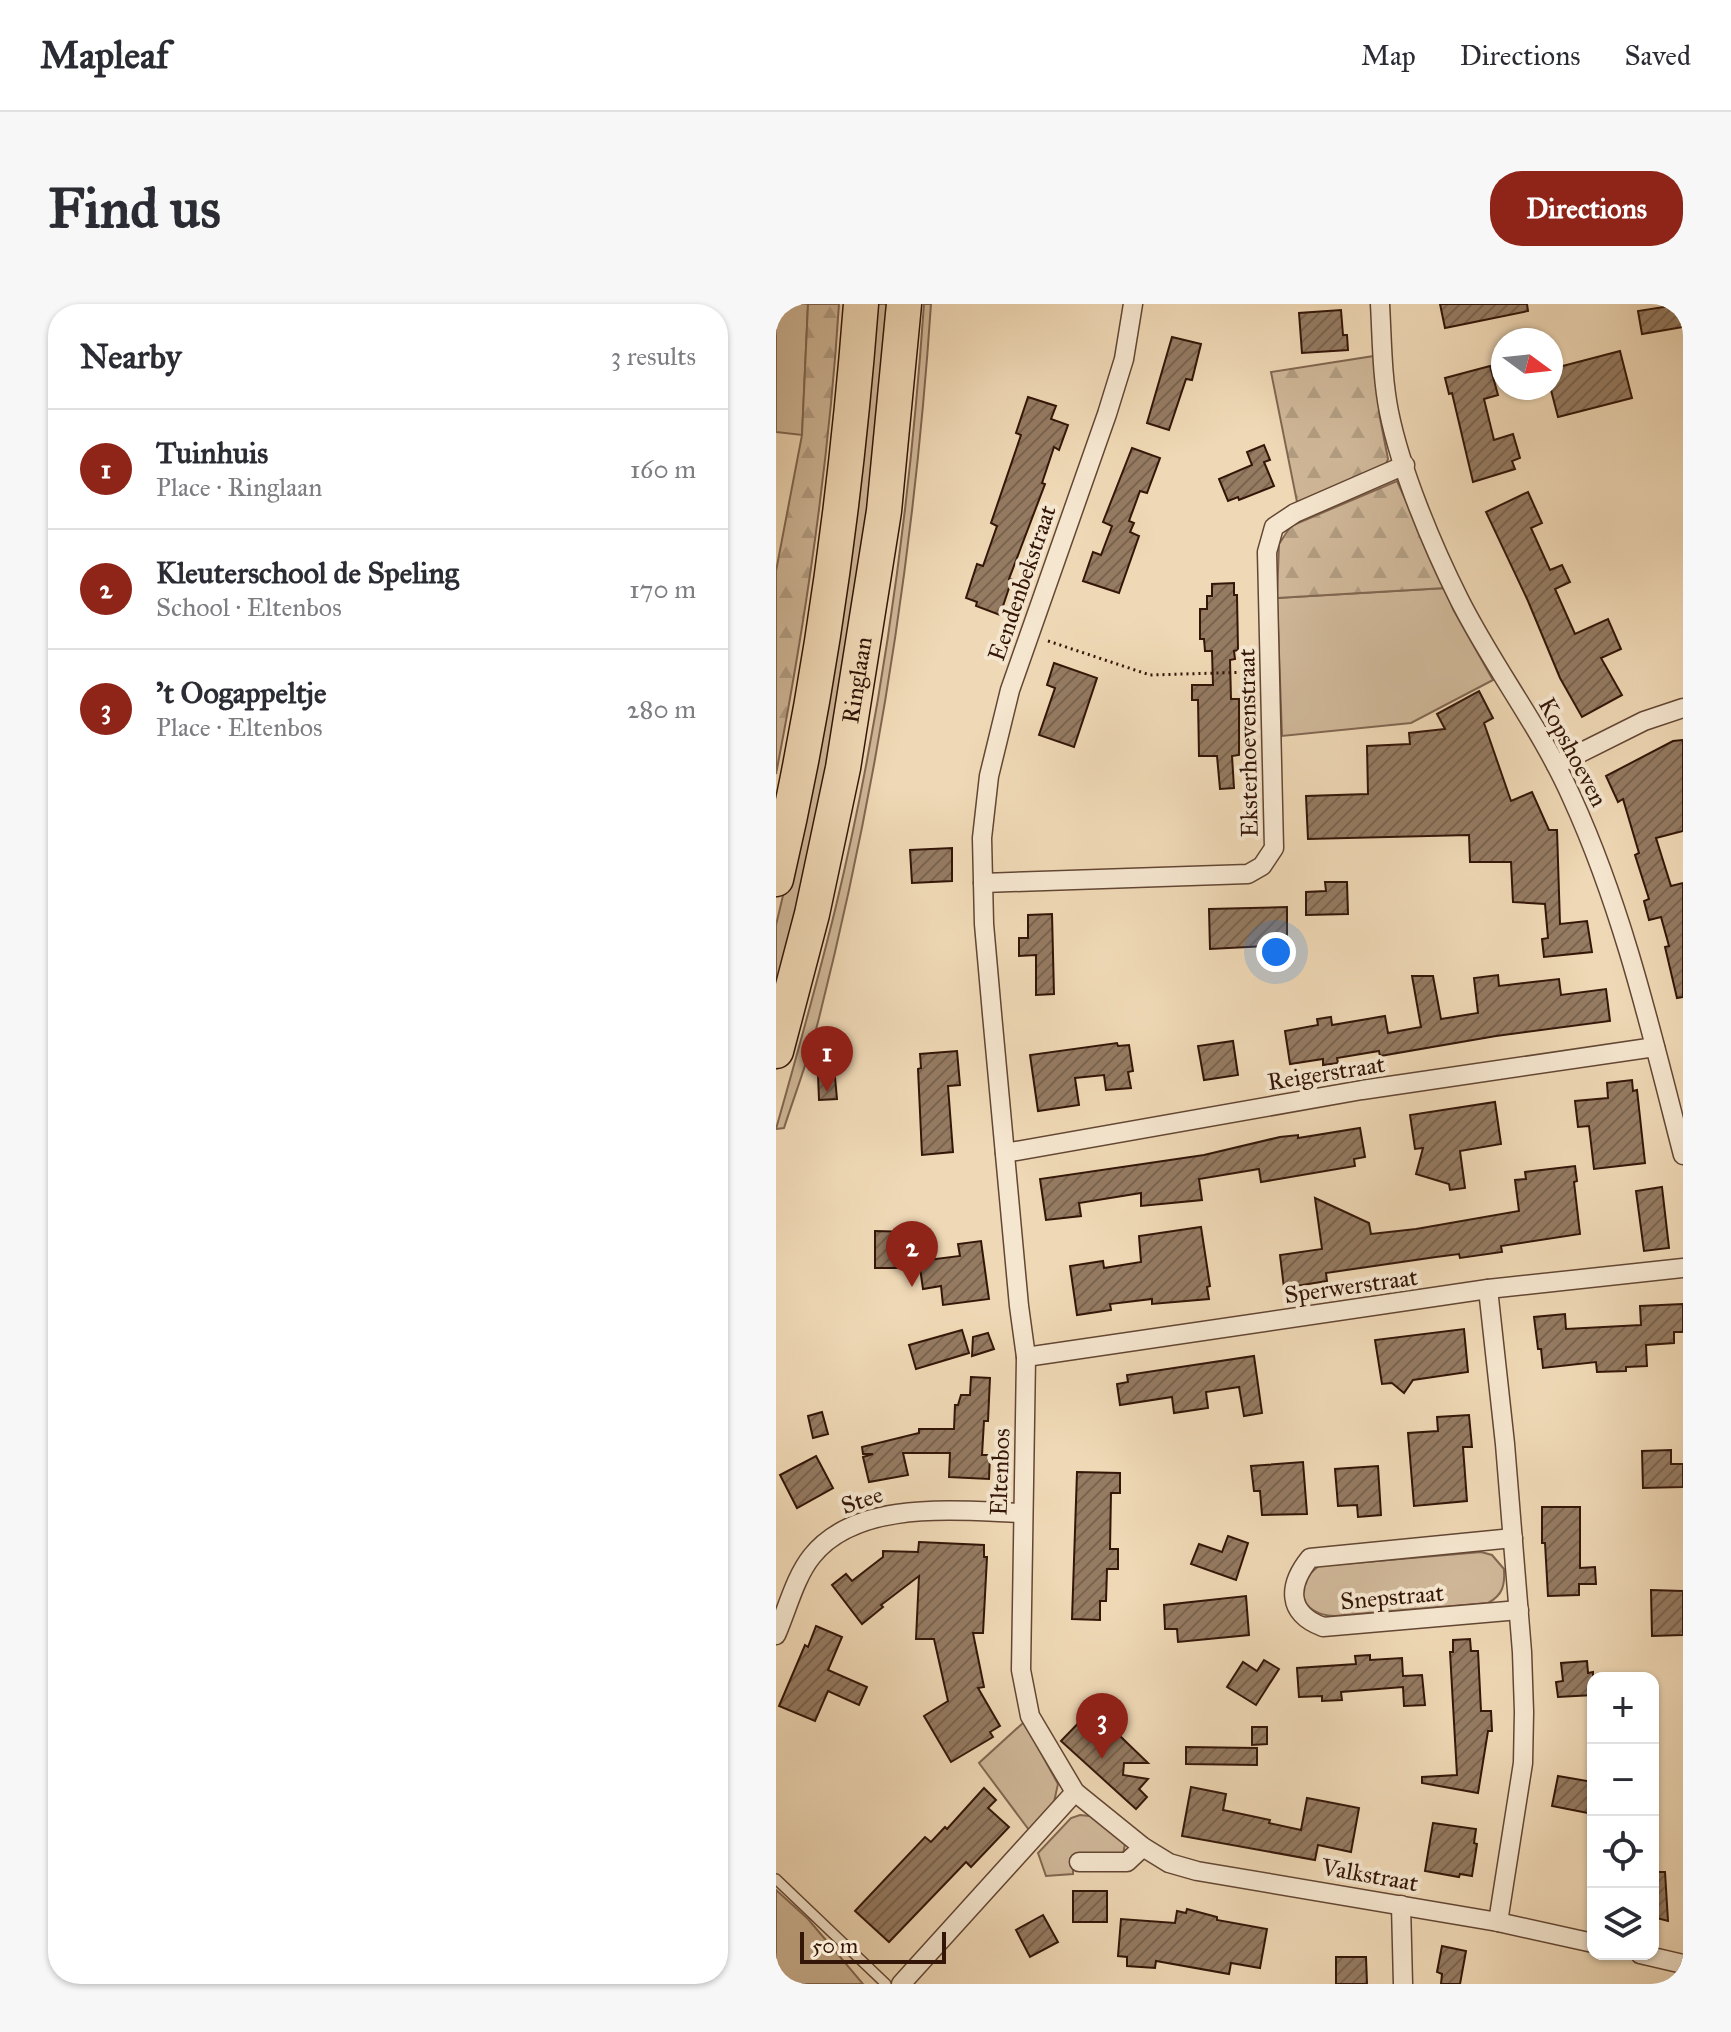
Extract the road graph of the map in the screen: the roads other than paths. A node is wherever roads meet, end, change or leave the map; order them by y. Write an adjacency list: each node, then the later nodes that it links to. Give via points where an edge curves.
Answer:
1 (861, 304): 8 (highway, Ringlaan, via 829,601)
2 (904, 304): 11 (highway, Ringlaan, via 884,511 843,768)
3 (1133, 304): 9 (street, Eendenbekstraat, via 1111,400 1010,690 989,776)
4 (1380, 304): 5 (street, Kopshoeven, via 1389,413)
5 (1405, 465): 7 (street, Kopshoeven, via 1459,598); 9 (street, Eksterhoevenstraat, via 1274,527 1267,552 1274,848 1262,866 1248,874)
6 (1683, 708): 7 (street, via 1644,721)
7 (1556, 765): 10 (street, Kopshoeven, via 1608,884)
8 (776, 879)
9 (983, 883): 12 (street, Eltenbos)
10 (1655, 1047): 12 (street, Reigerstraat, via 1362,1090); 13 (street, Kopshoeven)
11 (776, 1051)
12 (1005, 1153): 16 (street, Eltenbos)
13 (1683, 1155)
14 (1683, 1268): 15 (street, Sperwerstraat)
15 (1488, 1289): 16 (street, Sperwerstraat); 18 (street)
16 (1026, 1357): 17 (street, Eltenbos)
17 (1022, 1513): 20 (street, Stee, via 920,1510 838,1533 809,1558); 21 (street, Eltenbos, via 1025,1700)
18 (1513, 1538): 19 (street); 19 (street, Snepstraat, via 1310,1558 1295,1577 1295,1603 1308,1621 1323,1627)
19 (1519, 1610): 26 (street, via 1523,1763)
20 (776, 1635)
21 (1075, 1792): 22 (street, Valkstraat); 31 (street)
22 (1143, 1847): 23 (street, via 1127,1862); 25 (street, Valkstraat, via 1169,1863 1197,1871)
23 (1079, 1862)
24 (776, 1879): 30 (lane)
25 (1401, 1905): 26 (street, Valkstraat); 32 (street)
26 (1498, 1922): 27 (street, Valkstraat)
27 (1587, 1942)
28 (1659, 1958): 29 (street)
29 (1683, 1964)
30 (886, 1984)
31 (901, 1984)
32 (1403, 1984)

